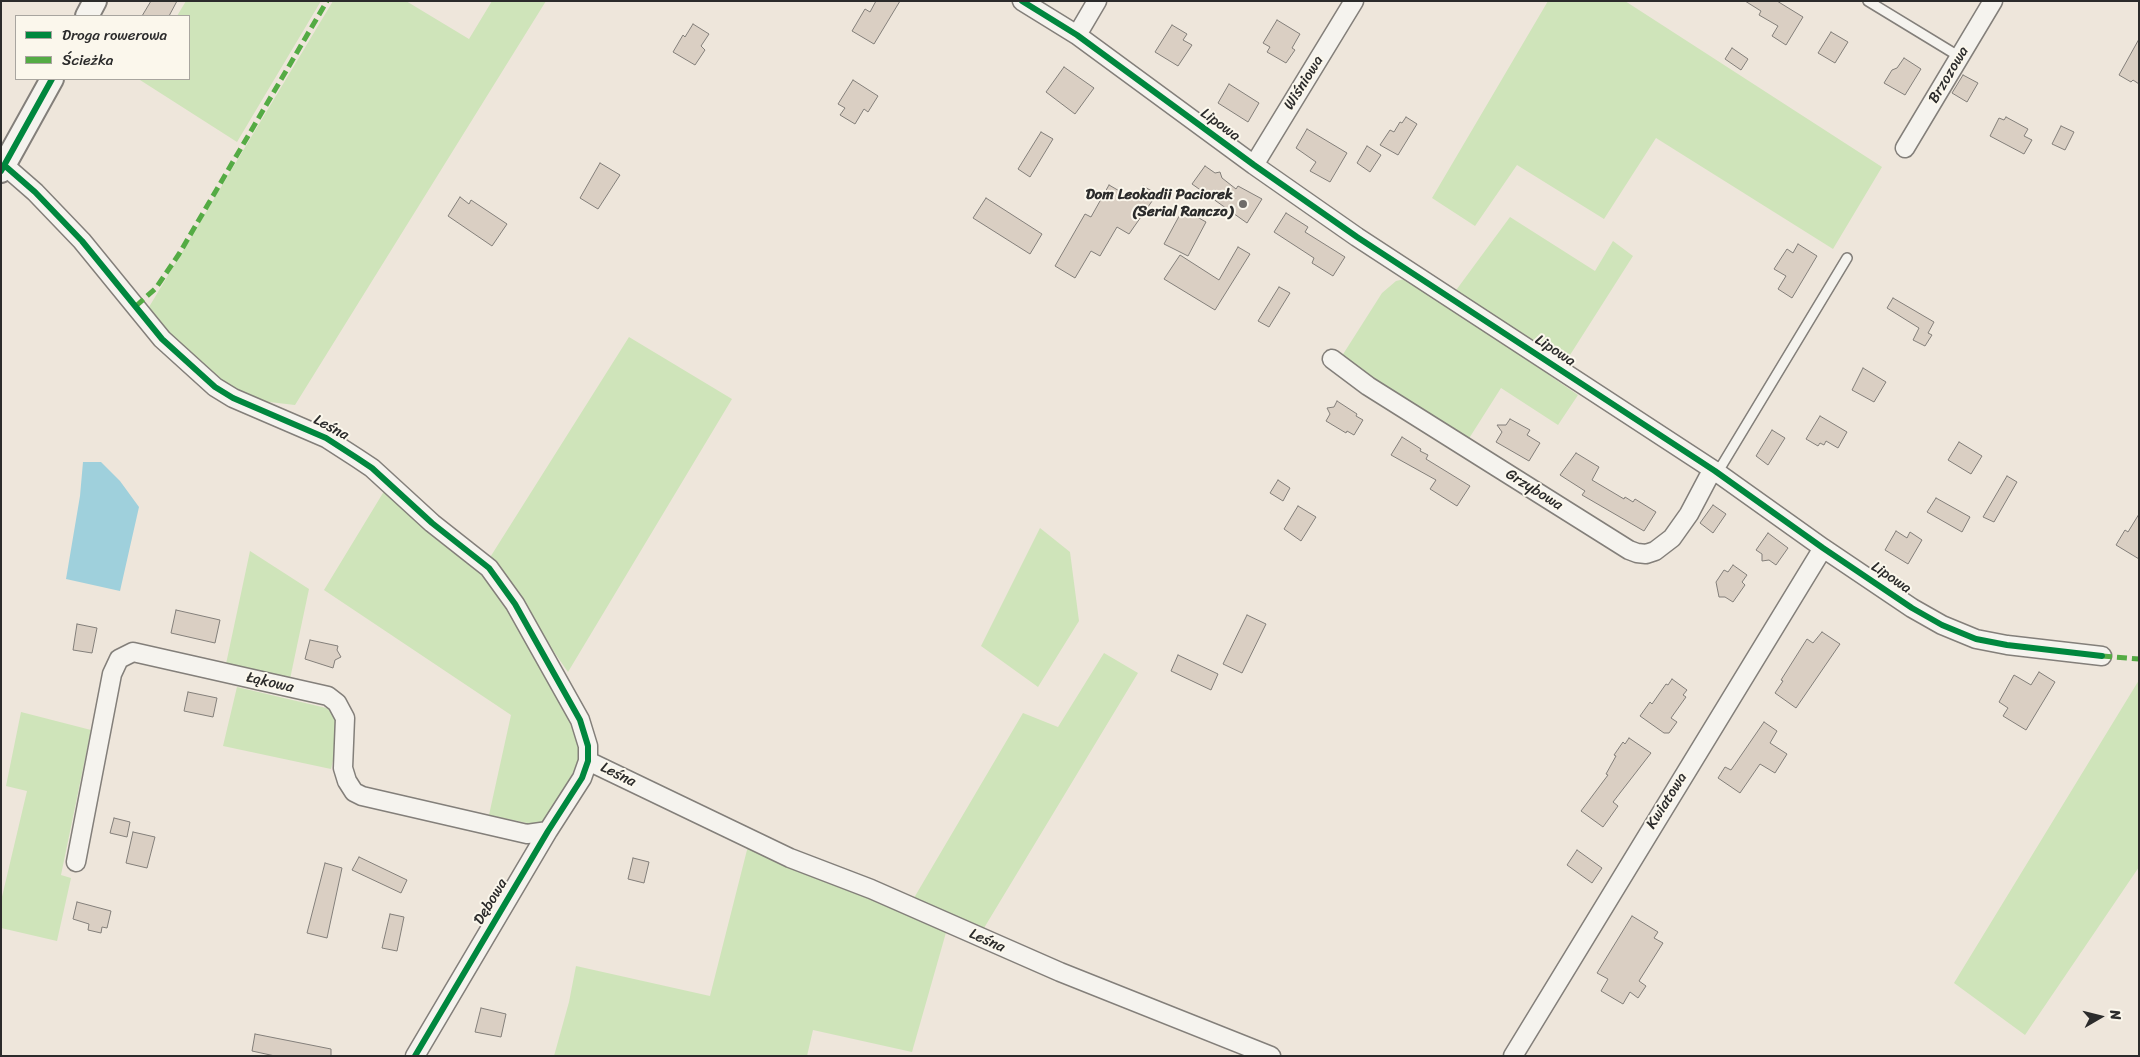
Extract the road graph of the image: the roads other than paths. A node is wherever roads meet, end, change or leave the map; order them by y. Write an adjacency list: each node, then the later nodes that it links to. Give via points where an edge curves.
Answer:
1 (95, 1): 7 (street)
2 (1022, 1): 8 (street, Lipowa)
3 (1097, 1): 8 (street)
4 (1354, 1): 12 (street, Wiśniowa)
5 (1868, 1): 9 (lane)
6 (1993, 1): 9 (street, Brzozowa)
7 (88, 15)
8 (1076, 35): 12 (street, Lipowa)
9 (1960, 56): 11 (street, Brzozowa)
10 (51, 80): 13 (street)
11 (1905, 148)
12 (1254, 165): 16 (street, Lipowa, via 1364,242)
13 (3, 168): 19 (street, Leśna, via 35,192 82,241 162,340 215,387 326,438 357,458 489,568 515,604 580,720 588,746)
14 (1847, 258): 16 (lane, via 1722,465)
15 (1332, 359): 16 (street, Grzybowa, via 1368,386 1637,553 1655,551 1672,538)
16 (1715, 471): 17 (street, Lipowa)
17 (1823, 548): 18 (street, Lipowa, via 1912,608 1961,634 1991,643); 24 (street, Kwiatowa)
18 (2102, 656)
19 (588, 761): 20 (street, Dębowa, via 582,778); 23 (street, Leśna, via 790,858 871,889 1060,972)
20 (548, 831): 21 (street, Łąkowa, via 527,834 362,796 354,792 342,768 345,718 337,703 328,696 133,652 119,659 112,674); 22 (street, Dębowa)
21 (76, 862)
22 (415, 1056)
23 (1271, 1056)
24 (1513, 1056)

